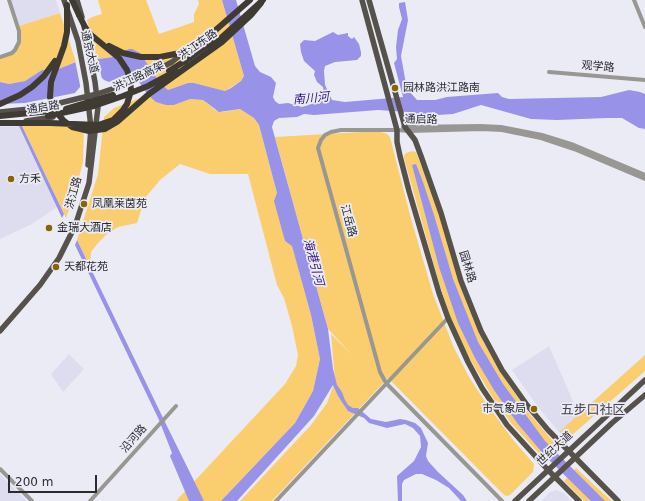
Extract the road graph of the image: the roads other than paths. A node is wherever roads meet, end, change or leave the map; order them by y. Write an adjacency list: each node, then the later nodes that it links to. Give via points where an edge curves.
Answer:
1 (9, 0): 11 (street, via 19,31 19,42 12,53)
2 (78, 0): 14 (main road, 通京大道)
3 (249, 0): 9 (highway, bridge, via 223,24 189,49 175,55 160,57 136,56 115,50 93,33); 14 (main road, 洪江东路, bridge, via 172,62 137,80)
4 (362, 0): 23 (main road)
5 (369, 0): 22 (main road, 园林路)
6 (634, 0): 10 (street)
7 (67, 1): 8 (highway, bridge, via 68,32 51,82 50,97 54,109 62,120 72,127 89,131 105,129 117,122 154,91 222,42 251,15); 9 (highway); 15 (main road, 通京大道, via 82,57); 16 (highway, bridge, via 64,39 52,67 32,87)
8 (261, 1): 17 (main road, 洪江东路, bridge, via 229,34 194,61 142,90); 20 (highway, 洪江路高架, bridge, via 211,43 151,80 94,102 66,109); 21 (highway, 洪江路高架, bridge, via 210,47 148,86 94,106 38,117)
9 (79, 15): 21 (highway, bridge, via 90,34 119,58 127,70 131,91 123,110 113,120 90,126)
10 (645, 27)
11 (0, 57)
12 (549, 72): 13 (street, 观学路)
13 (645, 80)
14 (97, 94): 15 (main road, 洪江东路); 17 (main road, 通京大道)
15 (88, 97): 18 (main road, 通京大道); 19 (main road, 通启路, via 39,108)
16 (0, 104)
17 (98, 107): 18 (main road, 洪江东路); 27 (main road, 洪江路, via 89,182 75,226 59,258 40,285)
18 (89, 110): 21 (main road, 通启路, via 28,121); 27 (main road, 洪江路, via 91,128 86,179 71,226 56,256)
19 (0, 112)
20 (0, 116)
21 (0, 121)
22 (407, 129): 23 (street, 通启路); 24 (street, 通启路, via 501,127 542,135 574,145); 25 (street, 通启路, via 502,130 541,138); 32 (main road, 园林路, via 415,140 421,156 461,281 481,331 502,370 527,405)
23 (397, 130): 26 (main road, via 397,142 409,191 438,293); 29 (street, 江岳路, via 331,132 321,140 318,148 380,372)
24 (645, 175)
25 (645, 179)
26 (448, 318): 29 (street); 35 (main road, via 468,362 507,425)
27 (1, 326)
28 (645, 380): 32 (main road, 世纪大道)
29 (386, 383): 39 (street); 40 (street, 江岳路)
30 (645, 395): 33 (main road, 世纪大道)
31 (176, 406): 38 (street, 沿河路)
32 (569, 450): 33 (main road, 园林路); 35 (main road, 世纪大道)
33 (575, 458): 36 (main road, 世纪大道); 44 (main road, 园林路)
34 (0, 469): 37 (street)
35 (548, 470): 36 (main road); 41 (main road, 世纪大道)
36 (555, 476): 42 (main road, 世纪大道); 43 (main road)
37 (32, 501)
38 (90, 501)
39 (276, 501)
40 (502, 501)
41 (515, 501)
42 (529, 501)
43 (579, 501)
44 (618, 501)

